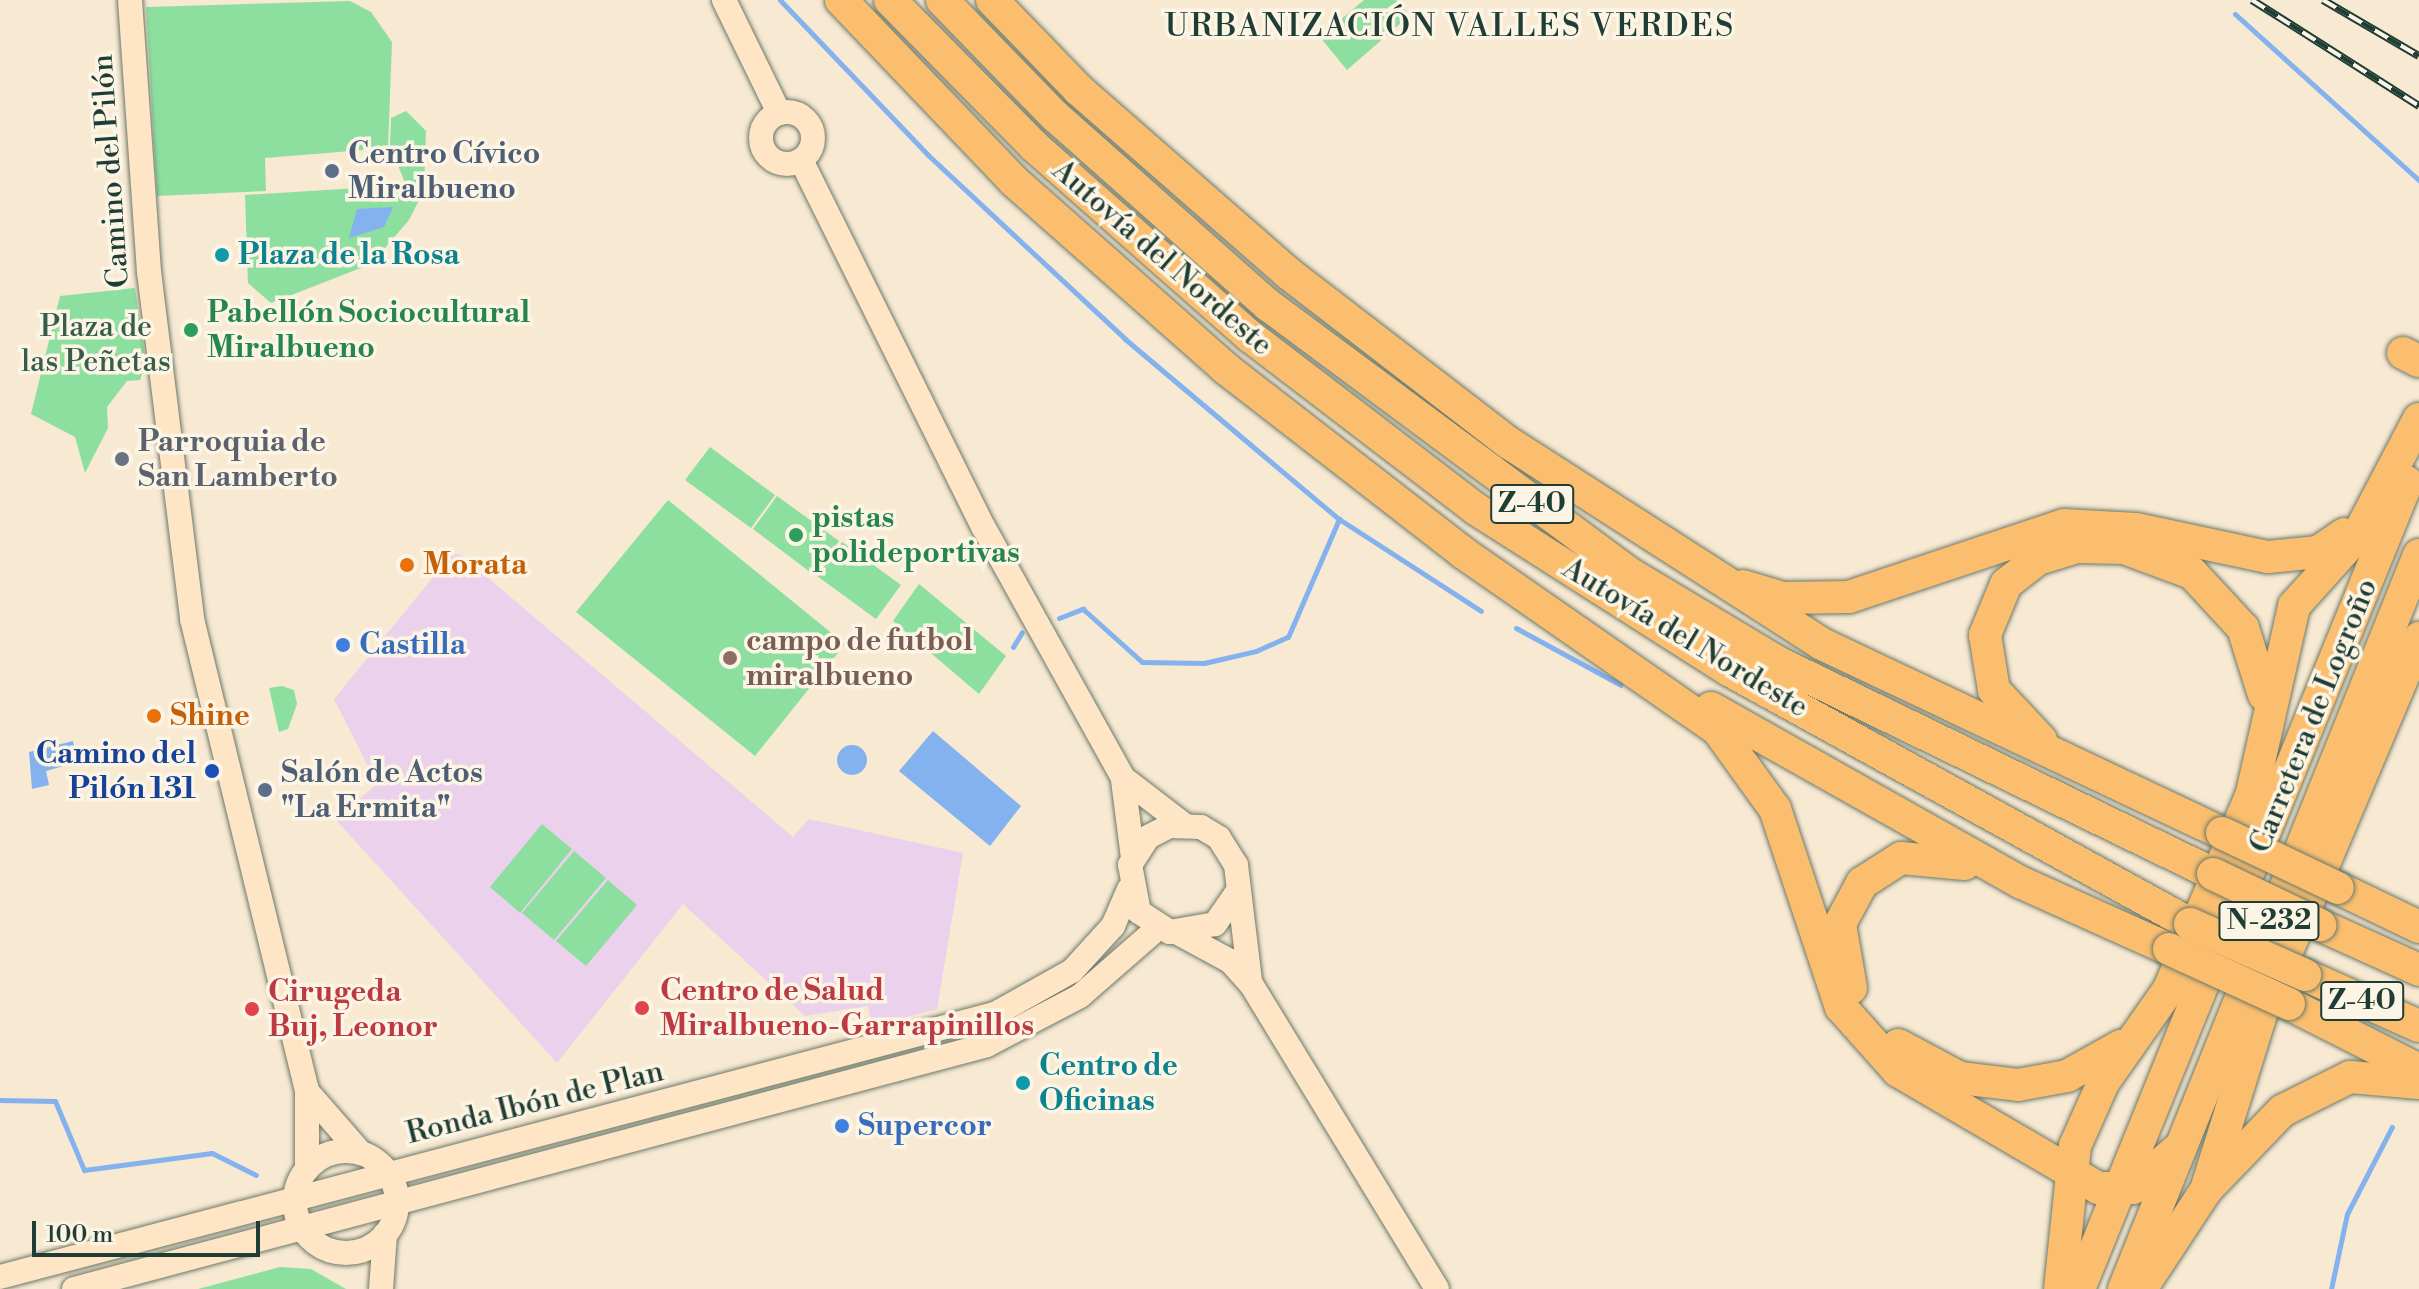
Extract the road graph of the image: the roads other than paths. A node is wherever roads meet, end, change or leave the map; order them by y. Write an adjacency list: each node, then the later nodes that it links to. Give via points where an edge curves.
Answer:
1 (130, 0): 34 (main road, Camino del Pilón, via 148,262 192,619)
2 (724, 0): 7 (main road)
3 (841, 0): 17 (highway, via 1014,181 1225,368 1450,542)
4 (890, 0): 30 (highway, Autovía del Nordeste / Z-40, bridge, via 1034,146 1239,327 1476,509 1729,670 2190,924)
5 (942, 0): 28 (highway, Autovía del Nordeste / Z-40, bridge, via 1055,116 1268,305 1632,575 1779,663)
6 (992, 0): 15 (highway, via 1079,90 1355,329)
7 (779, 113): 8 (main road, via 809,125 812,146); 8 (main road, via 763,126 763,150 781,164)
8 (801, 160): 19 (main road, via 984,528)
9 (2419, 347): 10 (highway, via 2403,353)
10 (2419, 361)
11 (2419, 419): 13 (highway)
12 (2419, 453): 41 (highway, Carretera de Logroño / N-232)
13 (2372, 512): 15 (highway, via 2318,552 2294,557 2239,554 2136,529 2064,525 1881,588 1817,600 1759,593); 18 (highway, via 2294,606 2279,650)
14 (2419, 555): 36 (highway, Carretera de Logroño / N-232)
15 (1685, 561): 20 (highway, via 1897,684)
16 (2419, 638): 42 (highway, via 2263,1008)
17 (1607, 650): 23 (highway); 35 (highway, via 1718,730 1762,782 1787,840 1828,981 1856,1028 1898,1071)
18 (2260, 766): 20 (highway, via 2264,690 2254,651 2228,607 2192,573 2153,555 2098,545 2055,552 2022,569 1996,600 1985,635 1986,669 2004,707 2042,740); 31 (highway, via 2183,960)
19 (1123, 778): 21 (main road); 22 (main road)
20 (2185, 817): 26 (highway, bridge)
21 (1183, 824): 22 (main road, via 1148,837); 25 (main road, via 1211,832 1227,846 1236,865)
22 (1133, 858): 24 (main road)
23 (2022, 883): 31 (highway, via 1949,858 1884,865 1862,883 1840,924 1839,952 1856,1000 1931,1067 1991,1084 2067,1076); 32 (highway, bridge, via 2289,1004)
24 (1129, 889): 27 (main road); 39 (main road, Ronda Ibón de Plan, via 1113,926 1072,971 995,1014)
25 (1236, 894): 27 (main road, via 1215,924); 29 (main road)
26 (2419, 927)
27 (1169, 931): 29 (main road, via 1230,961); 44 (main road, Ronda Ibón de Plan, via 1080,996 1011,1036)
28 (2419, 970)
29 (1251, 984): 52 (main road)
30 (2419, 1026)
31 (2141, 1033): 40 (highway, via 2095,1097)
32 (2419, 1070)
33 (2419, 1083): 42 (highway, via 2367,1075 2319,1087 2261,1129)
34 (307, 1090): 37 (main road, Camino del Pilón); 38 (main road, Camino del Pilón)
35 (2002, 1138): 40 (highway); 48 (highway, via 2047,1194)
36 (2178, 1149): 41 (highway, via 2141,1184); 55 (highway, Carretera de Logroño / N-232)
37 (359, 1151): 38 (main road, via 328,1154); 39 (main road, Camino del Pilón)
38 (307, 1168): 43 (main road, Camino del Pilón)
39 (388, 1174): 43 (main road, Ronda Ibón de Plan); 44 (main road)
40 (2070, 1178): 41 (highway); 48 (highway)
41 (2120, 1190): 54 (highway, Carretera de Logroño / N-232)
42 (2206, 1190): 56 (highway)
43 (296, 1199): 45 (main road); 49 (main road, Ronda Ibón de Plan)
44 (396, 1203): 45 (main road, Ronda Ibón de Plan); 46 (main road)
45 (303, 1227): 47 (main road, via 316,1244); 50 (main road, Ronda Ibón de Plan)
46 (385, 1234): 47 (main road, via 370,1248); 51 (main road)
47 (343, 1254): 51 (main road)
48 (2068, 1255): 53 (highway)
49 (0, 1277)
50 (74, 1289)
51 (380, 1289)
52 (1437, 1289)
53 (2060, 1289)
54 (2079, 1289)
55 (2124, 1289)
56 (2141, 1289)

